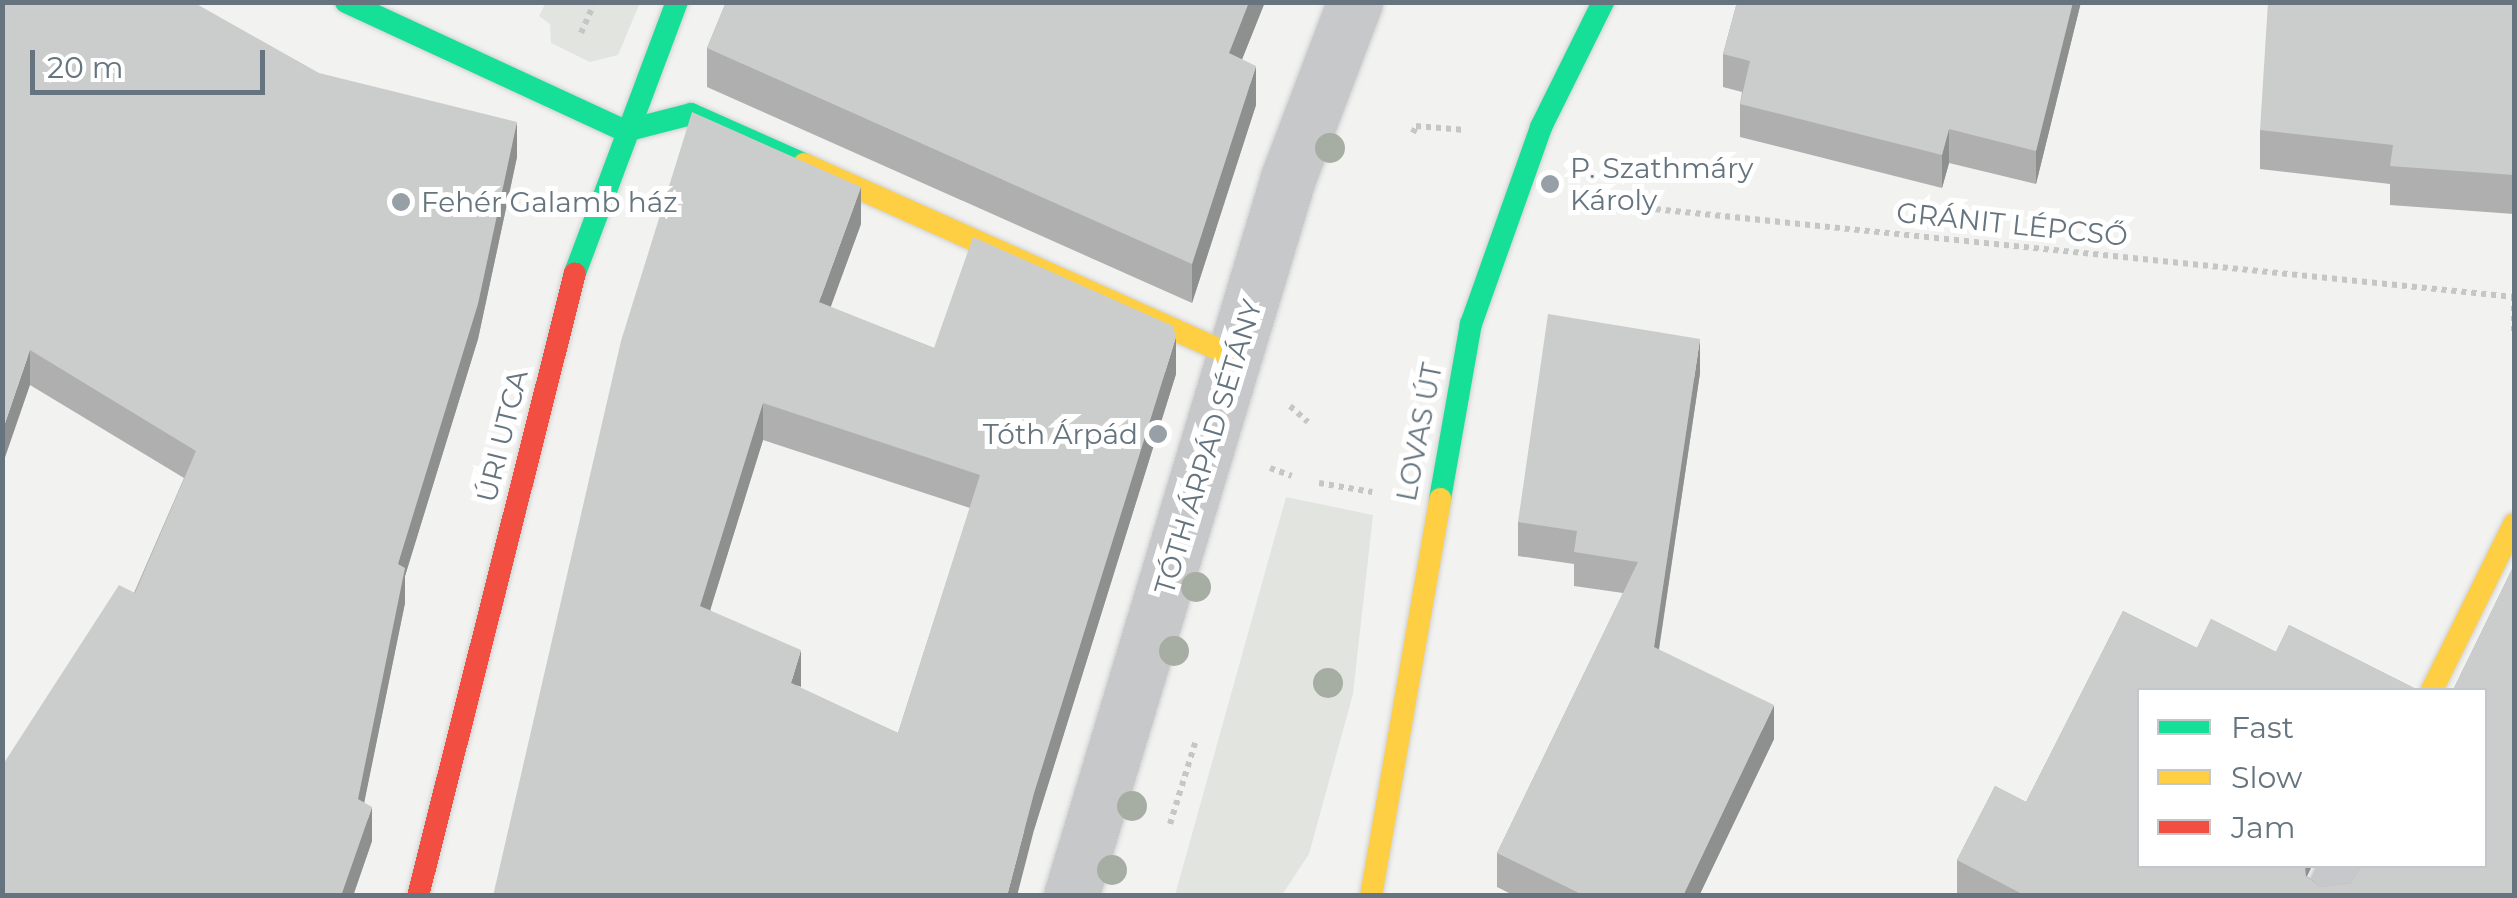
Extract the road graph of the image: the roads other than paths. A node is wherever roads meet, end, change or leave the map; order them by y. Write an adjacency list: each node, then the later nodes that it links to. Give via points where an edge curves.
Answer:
1 (346, 2): 5 (street)
2 (677, 2): 5 (street, ÚRI UTCA)
3 (1354, 2): 6 (street, TÓTH ÁRPÁD SÉTÁNY, via 1288,178)
4 (1603, 2): 12 (street, LOVAS ÚT, via 1541,127 1471,324)
5 (625, 131): 6 (street, via 692,114); 10 (street, ÚRI UTCA, via 588,220)
6 (1236, 357): 11 (street, TÓTH ÁRPÁD SÉTÁNY)
7 (2514, 524): 8 (street)
8 (2433, 688)
9 (2345, 868): 13 (street)
10 (418, 896)
11 (1071, 896)
12 (1371, 896)
13 (2332, 896)

